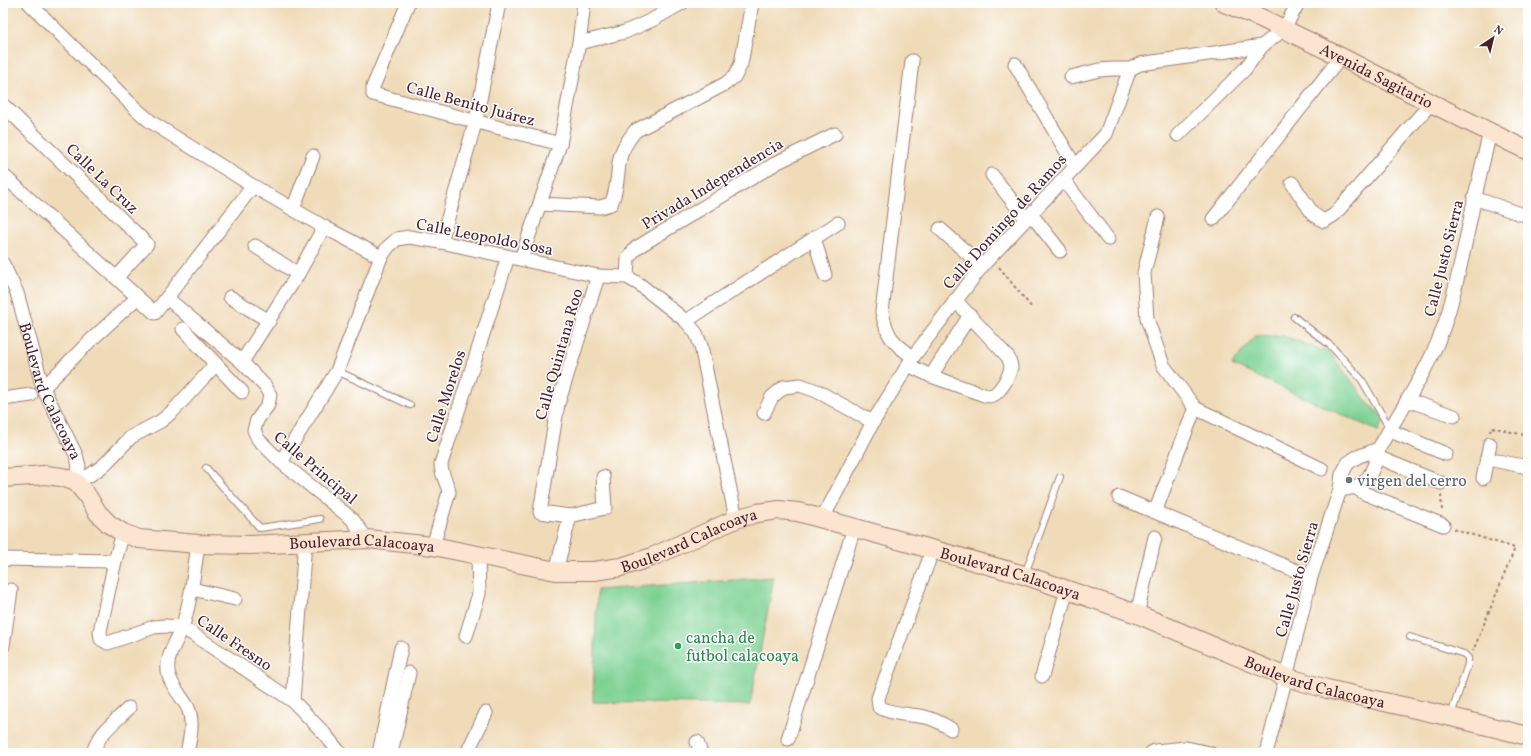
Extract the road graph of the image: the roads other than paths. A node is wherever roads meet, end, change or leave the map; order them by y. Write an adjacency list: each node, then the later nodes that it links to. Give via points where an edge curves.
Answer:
1 (30, 3): 31 (street, via 151,122)
2 (408, 3): 19 (street, Calle Benito Juárez, via 372,87 373,94)
3 (499, 3): 19 (street)
4 (584, 3): 10 (street, Calle Morelos)
5 (682, 3): 10 (street, via 625,32)
6 (752, 3): 33 (street, via 741,64 735,76 726,84 635,131 626,142 620,157 616,194 610,204 600,207)
7 (1224, 3): 9 (street, Avenida Sagitario)
8 (1298, 3): 9 (street)
9 (1284, 29): 11 (street); 12 (street, Avenida Sagitario)
10 (579, 43): 23 (street, Calle Morelos)
11 (1262, 46): 15 (street, via 1140,64); 22 (street, via 1245,69)
12 (1341, 57): 17 (street, Avenida Sagitario); 38 (street)
13 (912, 61): 65 (street, via 882,312 885,329)
14 (1015, 64): 26 (street)
15 (1130, 69): 16 (street, via 1099,70); 26 (street, Calle Domingo de Ramos, via 1106,134)
16 (1071, 77)
17 (1431, 103): 20 (street, Avenida Sagitario); 30 (street, via 1334,215 1324,221 1313,214)
18 (3, 105): 54 (street, Calle La Cruz, via 147,244)
19 (476, 120): 23 (street, Calle Benito Juárez); 44 (street)
20 (1490, 132): 24 (street, Avenida Sagitario); 32 (street, Calle Justo Sierra)
21 (835, 134): 55 (street, Privada Independencia, via 778,162 636,248 628,258)
22 (1178, 136)
23 (560, 144): 33 (street, Calle Morelos)
24 (1528, 150)
25 (313, 156): 34 (street)
26 (1075, 166): 29 (street, Calle Domingo de Ramos)
27 (3, 175): 54 (street)
28 (992, 175): 36 (street)
29 (1063, 179): 36 (street, Calle Domingo de Ramos); 43 (street)
30 (1292, 183)
31 (253, 186): 34 (street); 58 (street)
32 (1474, 198): 35 (street); 74 (street, Calle Justo Sierra, via 1457,284 1445,324)
33 (540, 204): 48 (street, Calle Morelos)
34 (293, 209): 40 (street)
35 (1521, 214)
36 (1029, 217): 46 (street); 49 (street, Calle Domingo de Ramos)
37 (1158, 217): 76 (street, via 1144,273 1146,319 1163,365)
38 (1213, 219)
39 (838, 223): 42 (street)
40 (324, 227): 47 (street); 51 (street)
41 (940, 229): 49 (street)
42 (814, 238): 53 (street); 63 (street)
43 (1108, 239)
44 (442, 242): 47 (street, Calle Leopoldo Sosa, via 409,237 397,239); 48 (street, Calle Leopoldo Sosa)
45 (255, 246): 51 (street)
46 (1060, 251)
47 (381, 257): 68 (street)
48 (515, 258): 52 (street, Calle Leopoldo Sosa); 111 (street, Calle Morelos, via 441,464 441,473 449,492)
49 (987, 261): 59 (street, Calle Domingo de Ramos)
50 (3, 264): 70 (street, Boulevard Calacoaya, via 17,293)
51 (298, 274): 62 (street)
52 (598, 276): 55 (street, Calle Leopoldo Sosa); 99 (street, Calle Quintana Roo, via 558,404 540,512)
53 (825, 276)
54 (117, 277): 57 (street)
55 (626, 278): 63 (street, Calle Leopoldo Sosa, via 639,284)
56 (230, 296): 62 (street)
57 (137, 298): 58 (street, via 155,313); 70 (street)
58 (167, 298): 66 (street, Calle Principal)
59 (955, 300): 60 (street); 65 (street, Calle Domingo de Ramos)
60 (970, 315): 69 (street); 69 (street, via 1010,362 1009,373 999,390 990,396 984,395)
61 (1294, 318): 80 (lane, via 1331,346 1362,380)
62 (268, 321): 66 (street)
63 (686, 321): 102 (street, Calle Leopoldo Sosa, via 701,346)
64 (183, 329): 67 (street)
65 (910, 361): 69 (street); 79 (street, Calle Domingo de Ramos)
66 (242, 362): 85 (street, Calle Principal, via 266,386 270,395 268,405 257,420 254,430 258,439)
67 (216, 364): 71 (street); 93 (street, via 173,411 161,421 131,437 103,466)
68 (337, 371): 75 (lane); 85 (street)
69 (931, 376)
70 (43, 388): 93 (street, Boulevard Calacoaya, via 80,466)
71 (242, 392)
72 (31, 395): 73 (street)
73 (3, 399)
74 (1407, 400): 78 (street); 80 (street, Calle Justo Sierra)
75 (410, 405)
76 (1195, 408): 88 (street); 98 (street)
77 (764, 413): 79 (street, via 772,397 784,387 800,385 817,391)
78 (1454, 416)
79 (873, 422): 100 (street, Calle Domingo de Ramos)
80 (1390, 429): 82 (street, Calle Justo Sierra); 83 (street)
81 (1490, 439): 84 (street)
82 (1378, 453): 94 (street); 95 (street, Calle Justo Sierra, via 1365,482); 96 (street, Calle Justo Sierra, via 1357,457 1348,464 1342,474)
83 (1446, 454)
84 (1487, 459): 87 (street); 92 (street)
85 (281, 462): 108 (street, Calle Principal, via 352,519)
86 (206, 468): 106 (lane)
87 (1528, 468)
88 (1322, 469)
89 (603, 477): 99 (street, via 605,508)
90 (1060, 477): 117 (lane)
91 (3, 478): 93 (street, via 45,475 62,476)
92 (1483, 478)
93 (76, 482): 105 (street, Boulevard Calacoaya, via 98,513)
94 (1441, 483)
95 (1356, 488): 96 (street); 103 (street)
96 (1340, 490): 118 (street, Calle Justo Sierra)
97 (1119, 497): 98 (street)
98 (1155, 512): 118 (street)
99 (570, 516): 116 (street)
100 (823, 518): 102 (street, Boulevard Calacoaya, via 779,510 757,512); 104 (street, Boulevard Calacoaya)
101 (320, 519): 106 (lane)
102 (736, 519): 116 (street, Boulevard Calacoaya, via 652,557 621,567 594,571)
103 (1443, 526)
104 (854, 528): 112 (street, Boulevard Calacoaya); 138 (street)
105 (123, 533): 110 (street, Boulevard Calacoaya, via 139,539); 115 (street, Calle Fresno)
106 (255, 536): 109 (street, Boulevard Calacoaya); 110 (street, Boulevard Calacoaya)
107 (1155, 537): 123 (street)
108 (367, 539): 109 (street, Boulevard Calacoaya); 111 (street, Boulevard Calacoaya)
109 (305, 542): 132 (street)
110 (198, 544): 119 (street)
111 (434, 546): 113 (street, Boulevard Calacoaya)
112 (933, 550): 117 (street, Boulevard Calacoaya); 136 (street, via 878,698 879,707 887,712 926,717)
113 (478, 556): 116 (street, Boulevard Calacoaya); 125 (street, via 479,594)
114 (3, 559): 115 (street)
115 (115, 562): 124 (street, Calle Fresno, via 100,631 101,639 108,643 154,627)
116 (556, 571)
117 (1024, 575): 121 (street, Boulevard Calacoaya)
118 (1311, 577): 131 (street, Calle Justo Sierra)
119 (192, 589): 122 (street); 124 (street)
120 (11, 590): 127 (street)
121 (1067, 590): 123 (street, Boulevard Calacoaya); 130 (street)
122 (235, 599)
123 (1136, 614): 131 (street, Boulevard Calacoaya)
124 (182, 627): 132 (street, Calle Fresno); 140 (street, via 168,661 168,670 169,678 188,709 191,720)
125 (466, 636)
126 (1410, 637): 135 (lane, via 1464,654 1468,658)
127 (3, 646)
128 (401, 648): 142 (street)
129 (409, 673): 143 (street)
130 (1042, 676)
131 (1286, 677): 135 (street, Boulevard Calacoaya, via 1327,689); 147 (street, Calle Justo Sierra)
132 (293, 701): 141 (street, Calle Fresno)
133 (129, 708): 139 (street, via 100,736)
134 (486, 713): 144 (street)
135 (1451, 717): 137 (street, Boulevard Calacoaya)
136 (951, 729)
137 (1528, 736)
138 (788, 739)
139 (93, 753)
140 (187, 753)
141 (340, 753)
142 (379, 753)
143 (391, 753)
144 (467, 753)
145 (1151, 753): 146 (street, via 1186,748)
146 (1210, 753)
147 (1266, 753)

